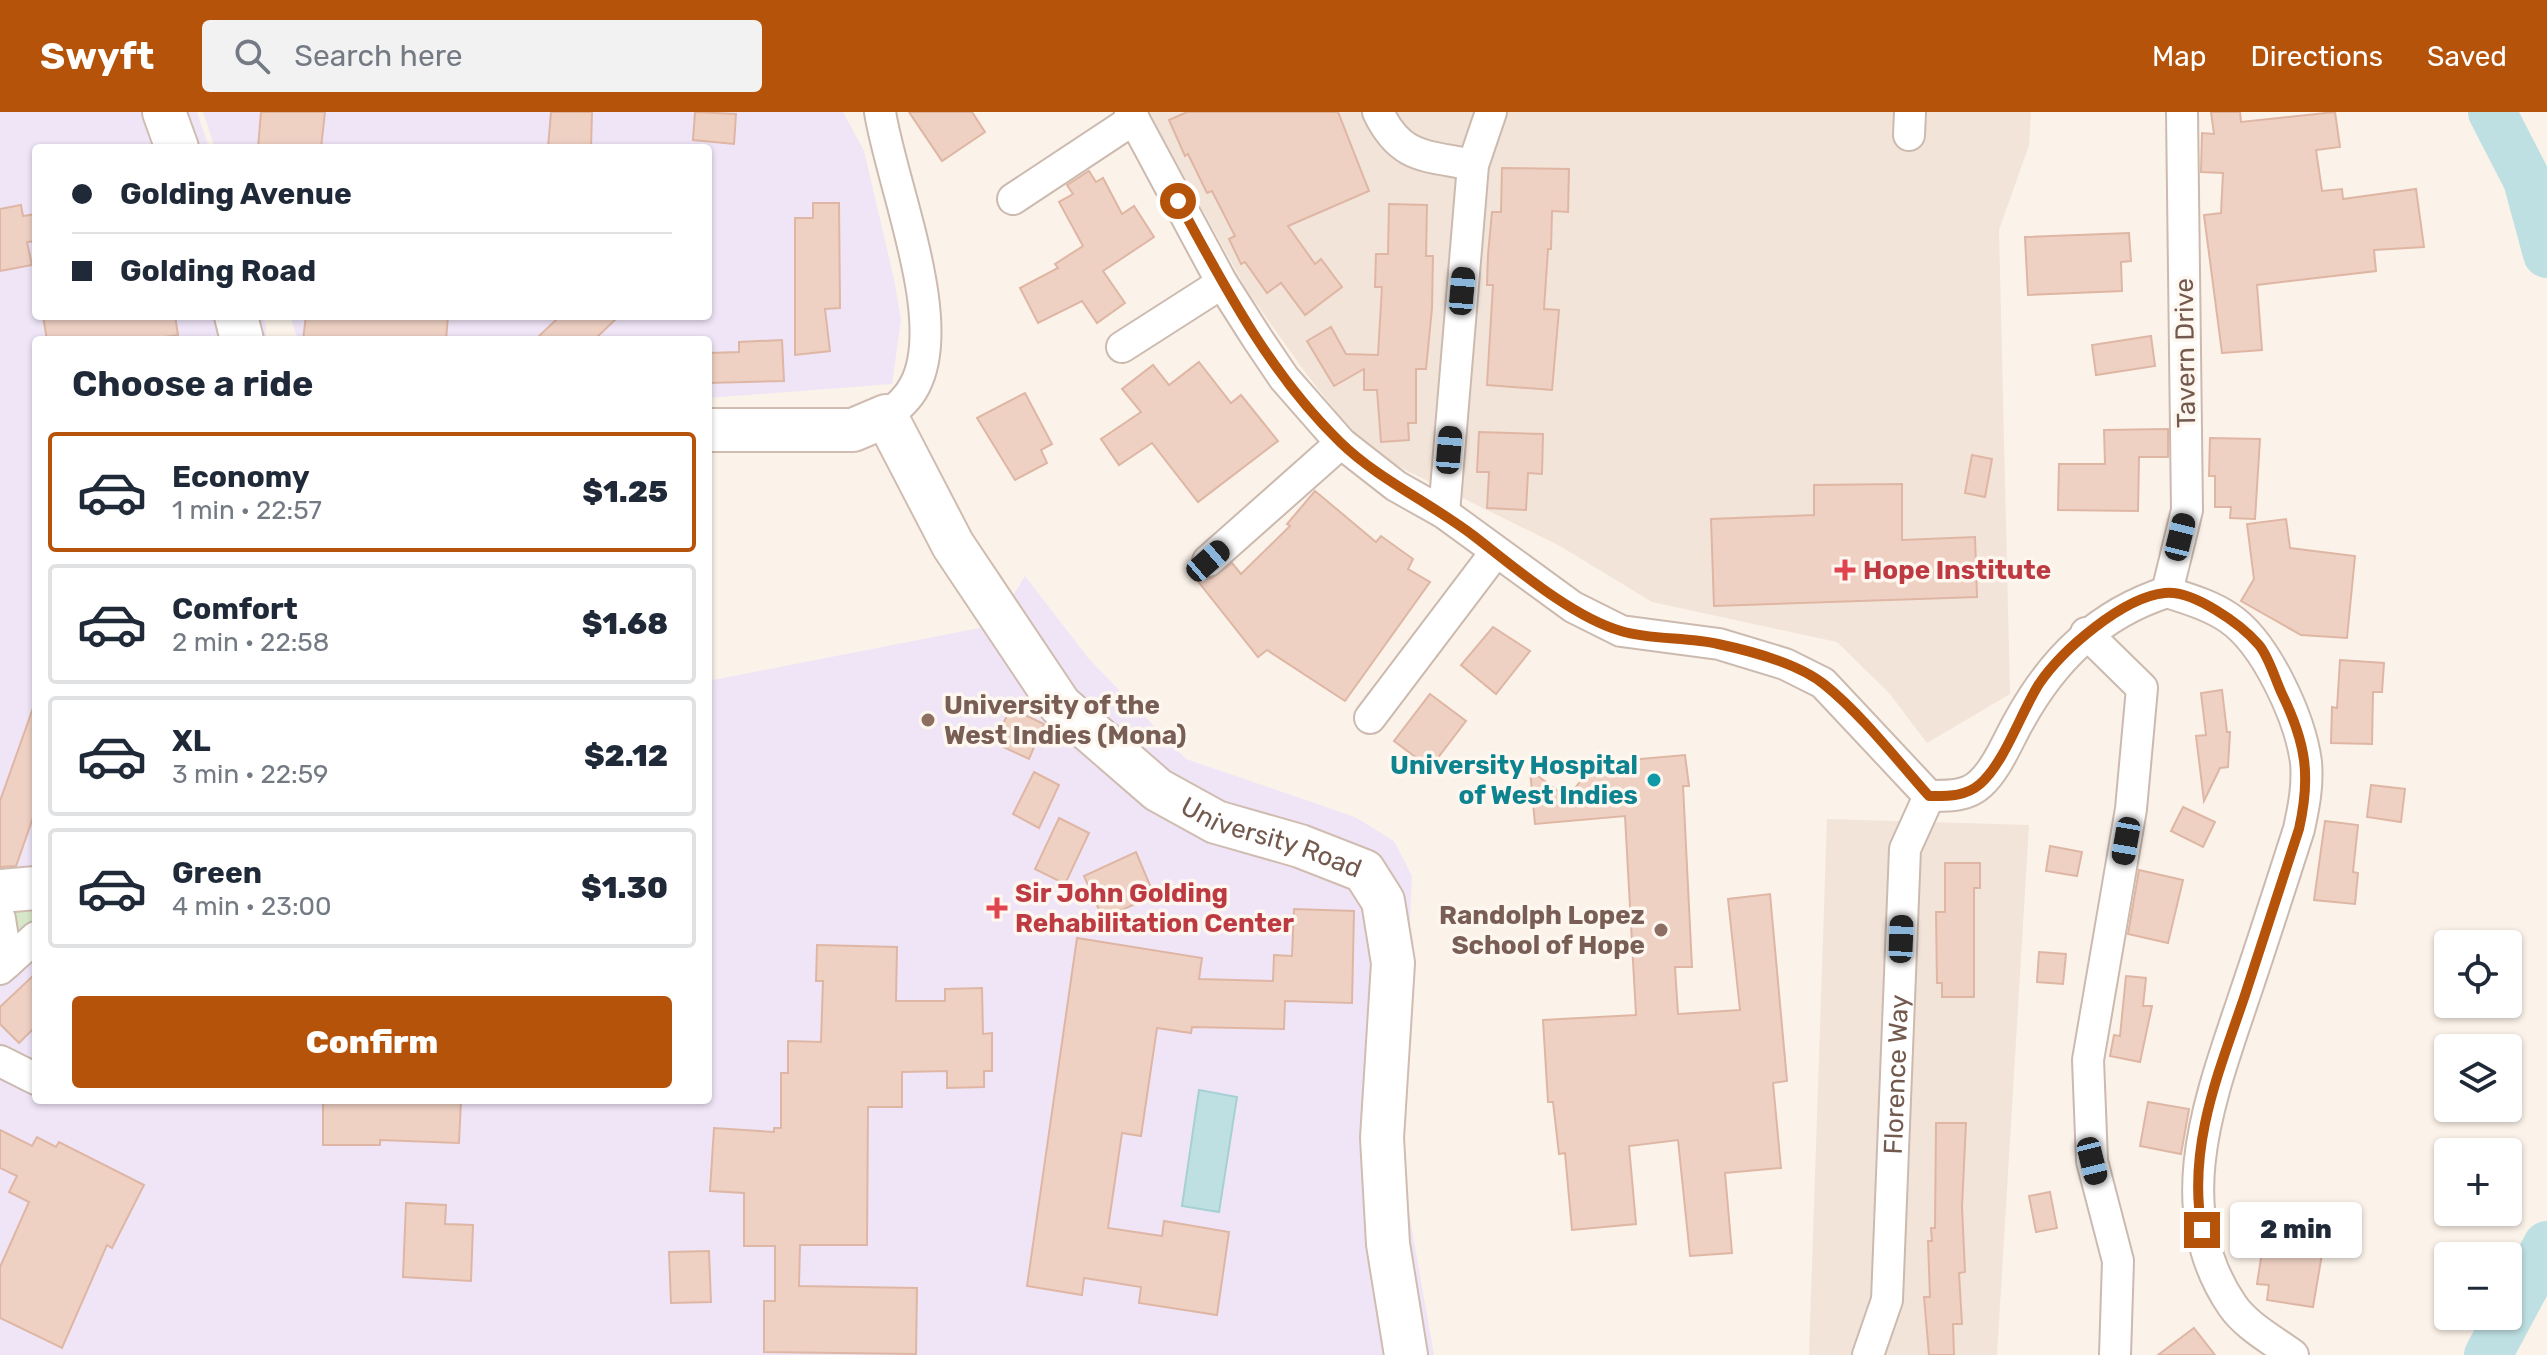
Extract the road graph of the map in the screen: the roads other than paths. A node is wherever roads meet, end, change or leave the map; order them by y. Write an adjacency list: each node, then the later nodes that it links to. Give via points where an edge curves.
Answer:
1 (164, 112): 7 (street)
2 (880, 112): 12 (street, via 922,274 924,346 917,382)
3 (1378, 112): 8 (street, via 1389,135 1410,152)
4 (1491, 112): 8 (street)
5 (2182, 112): 18 (street, Tavern Drive, via 2187,510)
6 (1132, 115): 9 (street); 10 (street)
7 (176, 144)
8 (1473, 165): 15 (street)
9 (1013, 199)
10 (1222, 283): 11 (street); 14 (street, via 1284,378)
11 (1122, 347)
12 (886, 416): 13 (street, via 853,430); 29 (street, University Road, via 953,545 1060,705 1158,790 1216,822 1364,871 1383,901 1393,963 1382,1138 1388,1244)
13 (712, 430)
14 (1341, 443): 15 (street, via 1396,486); 17 (street)
15 (1444, 513): 16 (street)
16 (1495, 553): 20 (street); 21 (street, via 1573,607 1621,631 1719,644 1785,664 1823,683)
17 (1208, 561)
18 (2167, 592): 19 (street, via 2134,603); 32 (street, via 2230,618 2261,647 2296,722 2306,760 2307,795 2299,829 2211,1096 2198,1157 2198,1205 2207,1254 2218,1278 2233,1307)
19 (2086, 633): 21 (street, via 2041,682 1980,784 1956,797); 31 (street, via 2142,688 2131,809 2088,1060 2092,1161 2118,1261)
20 (1370, 718)
21 (1929, 796): 30 (street, Florence Way, via 1905,849 1887,1300)
22 (32, 888): 23 (street)
23 (0, 891)
24 (0, 919): 26 (street)
25 (32, 941): 26 (street)
26 (4, 966)
27 (0, 1061): 28 (street)
28 (32, 1078)
29 (1406, 1355)
30 (1868, 1355)
31 (2115, 1355)
32 (2293, 1355)

